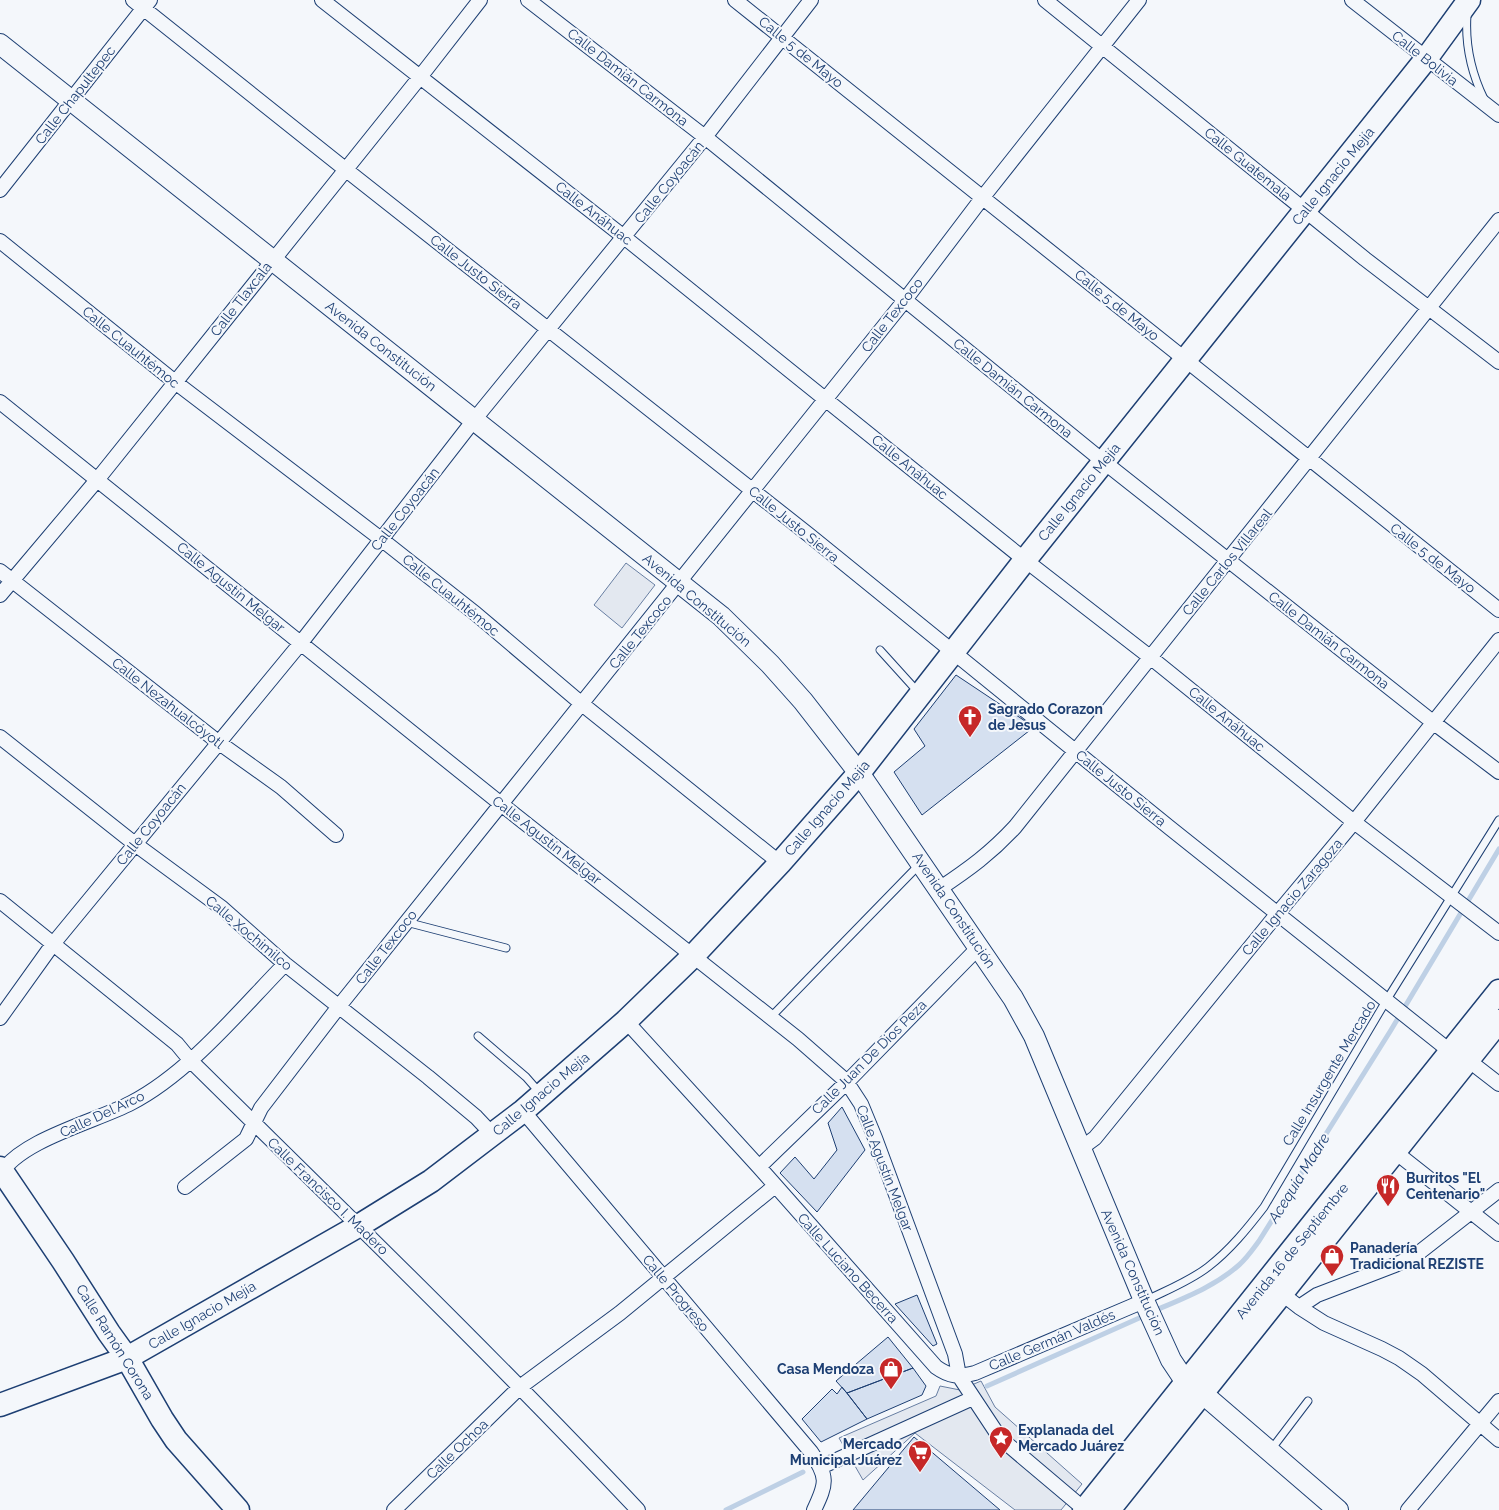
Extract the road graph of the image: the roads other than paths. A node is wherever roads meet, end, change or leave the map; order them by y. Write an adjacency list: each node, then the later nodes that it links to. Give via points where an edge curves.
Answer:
1 (322, 0): 15 (street, Calle Anáhuac)
2 (480, 0): 15 (street, Calle Tlaxcala)
3 (528, 0): 19 (street, Calle Damián Carmona)
4 (735, 0): 11 (street, Calle 5 de Mayo)
5 (811, 0): 11 (street, Calle Coyoacán)
6 (1045, 0): 13 (street, Calle Guatemala)
7 (1139, 0): 13 (street, Calle Texcoco)
8 (1352, 0): 14 (street, Calle Bolivia)
9 (1469, 1): 14 (main road, Calle Ignacio Mejía); 17 (lane, via 1466,32 1470,64)
10 (142, 3): 16 (street, Calle Chapultepec); 20 (street, Calle Justo Sierra)
11 (782, 37): 19 (street, Calle Coyoacán); 22 (street, Calle 5 de Mayo)
12 (0, 44): 16 (street, Avenida Constitución)
13 (1102, 47): 22 (street, Calle Texcoco); 23 (street, Calle Guatemala)
14 (1426, 59): 17 (street, Calle Bolivia); 23 (main road, Calle Ignacio Mejía)
15 (420, 77): 20 (street, Calle Tlaxcala); 25 (street, Calle Anáhuac)
16 (71, 100): 21 (street, Calle Chapultepec); 27 (street, Avenida Constitución)
17 (1487, 106): 18 (street, Calle Bolivia)
18 (1499, 115)
19 (705, 137): 25 (street, Calle Coyoacán); 28 (street, Calle Damián Carmona)
20 (345, 170): 27 (street, Calle Tlaxcala); 30 (street, Calle Justo Sierra)
21 (0, 190)
22 (983, 197): 28 (street, Calle Texcoco); 31 (street, Calle 5 de Mayo)
23 (1306, 210): 29 (street, Calle Guatemala); 31 (main road, Calle Ignacio Mejía)
24 (1499, 220): 29 (street, Calle Carlos Villareal)
25 (624, 237): 30 (street, Calle Coyoacán); 34 (street, Calle Anáhuac)
26 (0, 241): 33 (street, Calle Cuauhtémoc)
27 (272, 260): 33 (street, Calle Tlaxcala); 36 (street, Avenida Constitución)
28 (905, 300): 34 (street, Calle Texcoco); 38 (street, Calle Damián Carmona)
29 (1430, 308): 32 (street, Calle Guatemala); 37 (street, Calle Carlos Villareal)
30 (548, 328): 36 (street, Calle Coyoacán); 40 (street, Calle Justo Sierra)
31 (1186, 360): 37 (street, Calle 5 de Mayo); 38 (main road, Calle Ignacio Mejía)
32 (1499, 362)
33 (175, 382): 39 (street, Calle Tlaxcala); 41 (street, Calle Cuauhtémoc)
34 (826, 399): 40 (street, Calle Texcoco); 42 (street, Calle Anáhuac)
35 (0, 402): 39 (street, Calle Agustín Melgar)
36 (474, 420): 41 (street, Calle Coyoacán); 46 (street, Avenida Constitución)
37 (1310, 459): 43 (street, Calle Carlos Villareal); 48 (street, Calle 5 de Mayo)
38 (1104, 462): 42 (main road, Calle Ignacio Mejía); 43 (street, Calle Damián Carmona)
39 (97, 480): 45 (street, Calle Tlaxcala); 50 (street, Calle Agustín Melgar)
40 (753, 490): 46 (street, Calle Texcoco); 52 (street, Calle Justo Sierra)
41 (381, 539): 50 (street, Calle Coyoacán); 55 (street, Calle Cuauhtémoc)
42 (1025, 560): 52 (main road, Calle Ignacio Mejía); 53 (street, Calle Anáhuac)
43 (1228, 561): 53 (street, Calle Carlos Villareal); 56 (street, Calle Damián Carmona)
44 (0, 571): 45 (street, Calle Nezahualcóyotl)
45 (12, 580): 47 (street, Calle Tlaxcala); 58 (street, Calle Nezahualcóyotl)
46 (679, 582): 55 (street, Calle Texcoco); 61 (street, Avenida Constitución, via 721,616 770,664)
47 (0, 594)
48 (1499, 610)
49 (1499, 640): 56 (street, Calle Ignacio Zaragoza)
50 (300, 644): 58 (street, Calle Coyoacán); 62 (street, Calle Agustín Melgar)
51 (880, 650): 54 (lane)
52 (952, 652): 54 (main road, Calle Ignacio Mejía); 59 (street, Calle Justo Sierra)
53 (1150, 657): 59 (street, Calle Carlos Villareal); 64 (street, Calle Anáhuac)
54 (920, 694): 61 (main road, Calle Ignacio Mejía)
55 (582, 704): 62 (street, Calle Texcoco); 67 (street, Calle Cuauhtémoc)
56 (1434, 723): 60 (street, Calle Damián Carmona); 64 (street, Calle Ignacio Zaragoza)
57 (0, 737): 66 (street, Calle Xochimilco)
58 (218, 742): 65 (street, Calle Nezahualcóyotl, via 281,787); 66 (street, Calle Coyoacán)
59 (1076, 752): 69 (street, Calle Carlos Villareal, via 995,849); 72 (street, Calle Justo Sierra)
60 (1499, 772)
61 (859, 773): 67 (main road, Calle Ignacio Mejía); 68 (street, Avenida Constitución)
62 (501, 804): 73 (street, Calle Texcoco); 78 (street, Calle Agustín Melgar)
63 (1499, 820): 70 (lane, Calle Insurgente Mercado)
64 (1354, 822): 70 (street, Calle Anáhuac); 72 (street, Calle Ignacio Zaragoza)
65 (336, 835)
66 (135, 844): 75 (street, Calle Coyoacán); 79 (street, Calle Xochimilco, via 222,908)
67 (780, 862): 78 (main road, Calle Ignacio Mejía)
68 (921, 862): 69 (street, Avenida Constitución); 84 (lane)
69 (939, 889): 76 (street, Avenida Constitución)
70 (1454, 898): 74 (street, Calle Anáhuac); 81 (lane, Calle Insurgente Mercado)
71 (0, 901): 75 (street, Calle Francisco I. Madero)
72 (1278, 913): 81 (street, Calle Justo Sierra); 96 (street, Calle Ignacio Zaragoza, via 1095,1138)
73 (405, 922): 77 (lane); 82 (street, Calle Texcoco)
74 (1499, 933)
75 (53, 944): 83 (street, Calle Coyoacán); 89 (street, Calle Francisco I. Madero, via 177,1044)
76 (979, 947): 90 (street, Calle Juan De Dios Peza); 96 (street, Avenida Constitución, via 1034,1036)
77 (506, 948)
78 (693, 956): 84 (street, Calle Agustín Melgar); 85 (main road, Calle Ignacio Mejía)
79 (285, 964): 82 (street, Calle Xochimilco); 89 (street, Calle Del Arco)
80 (1499, 991): 88 (main road, Avenida 16 de Septiembre)
81 (1389, 1003): 88 (street, Calle Justo Sierra); 108 (lane, Calle Insurgente Mercado, via 1264,1207 1244,1234 1207,1268)
82 (340, 1005): 94 (street, Calle Texcoco, via 261,1108); 95 (street, Calle Xochimilco, via 476,1117)
83 (0, 1018)
84 (770, 1018): 90 (street, Calle Agustín Melgar)
85 (626, 1021): 92 (main road, Calle Ignacio Mejía); 98 (street, Calle Luciano Becerra)
86 (1499, 1021): 88 (main road, Avenida 16 de Septiembre)
87 (478, 1036): 92 (lane)
88 (1460, 1056): 91 (street, Calle Justo Sierra); 97 (main road, Avenida 16 de Septiembre); 113 (main road, Avenida 16 de Septiembre)
89 (191, 1061): 94 (street, Calle Francisco I. Madero); 99 (street, Calle Del Arco, via 151,1092 31,1148)
90 (846, 1081): 98 (street, Calle Juan De Dios Peza); 111 (street, Calle Agustín Melgar, via 875,1138 955,1354)
91 (1499, 1084)
92 (542, 1095): 93 (main road, Calle Ignacio Mejía)
93 (523, 1111): 95 (main road, Calle Ignacio Mejía); 106 (street, Calle Progreso)
94 (254, 1123): 101 (street, Calle Texcoco, via 246,1139); 104 (street, Calle Francisco I. Madero)
95 (492, 1134): 104 (main road, Calle Ignacio Mejía, via 431,1181)
96 (1080, 1149): 108 (street, Avenida Constitución)
97 (1394, 1151): 103 (street); 107 (main road, Avenida 16 de Septiembre)
98 (759, 1167): 100 (street, Calle Luciano Becerra)
99 (1, 1171): 110 (main road, Calle Ramón Corona)
100 (775, 1186): 106 (street); 111 (street, Calle Luciano Becerra, via 936,1367 946,1374)
101 (185, 1187)
102 (1499, 1190): 103 (street)
103 (1471, 1212): 105 (street); 109 (street, via 1416,1255 1317,1295)
104 (360, 1226): 110 (main road, Calle Ignacio Mejía); 112 (street, Calle Francisco I. Madero)
105 (1499, 1234)
106 (662, 1277): 112 (street, via 620,1313); 121 (street, Calle Progreso, via 810,1452)
107 (1281, 1293): 109 (street); 113 (main road, Avenida 16 de Septiembre)
108 (1145, 1303): 111 (street, Calle Germán Valdés, via 976,1373); 113 (street, Avenida Constitución, via 1172,1360)
109 (1300, 1307): 118 (street, via 1324,1323 1399,1358)
110 (128, 1358): 117 (main road, Calle Ignacio Mejía); 123 (main road, Calle Ramón Corona, via 176,1440)
111 (959, 1376): 114 (street)
112 (520, 1387): 124 (street, Calle Ochoa); 125 (street, Calle Francisco I. Madero)
113 (1195, 1389): 120 (street, Avenida Constitución); 122 (main road, Avenida 16 de Septiembre); 127 (main road, Avenida 16 de Septiembre)
114 (973, 1398): 121 (street); 122 (street, via 1000,1438)
115 (1308, 1401): 120 (lane)
116 (1499, 1401): 118 (street)
117 (0, 1405)
118 (1480, 1424): 119 (street); 129 (street)
119 (1499, 1440)
120 (1270, 1451): 128 (street, Avenida Constitución)
121 (822, 1472): 126 (street, via 822,1494)
122 (1080, 1506)
123 (238, 1510)
124 (394, 1510)
125 (638, 1510)
126 (814, 1510)
127 (1109, 1510)
128 (1338, 1510)
129 (1408, 1510)

